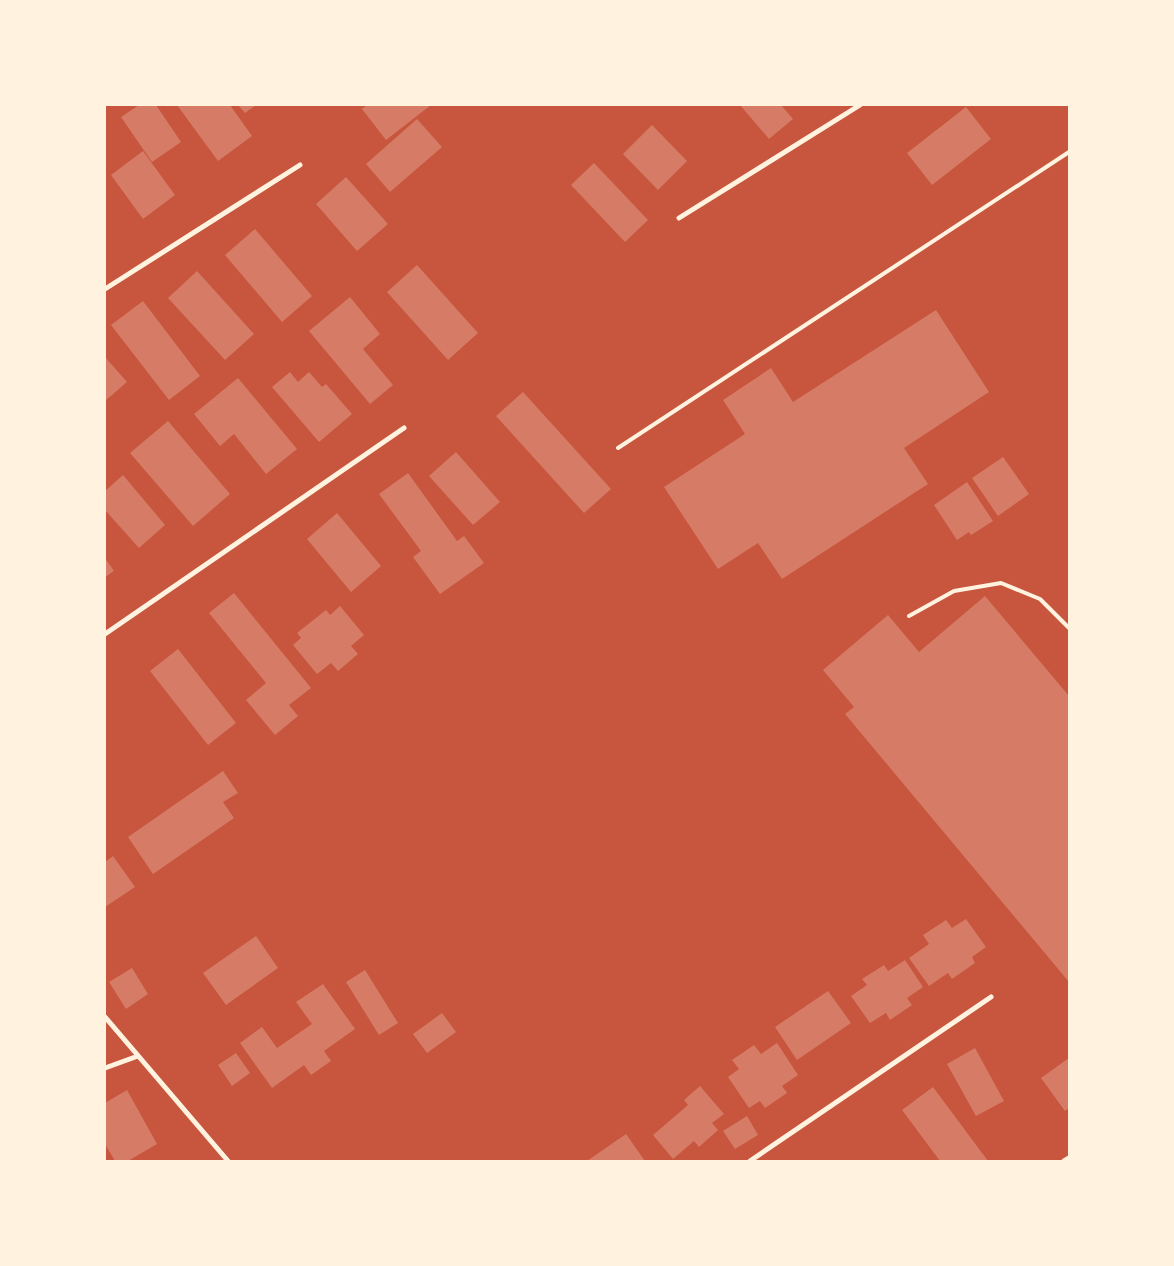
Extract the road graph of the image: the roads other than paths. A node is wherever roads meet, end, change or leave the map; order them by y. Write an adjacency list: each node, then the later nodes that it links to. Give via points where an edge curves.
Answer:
1 (860, 105): 4 (street)
2 (1069, 152): 7 (lane)
3 (300, 165): 5 (street)
4 (678, 218)
5 (105, 289)
6 (404, 428): 10 (street)
7 (618, 448)
8 (909, 616): 9 (lane, via 954,591 1001,583 1040,599)
9 (1069, 628)
10 (105, 634)
11 (991, 997): 17 (street)
12 (105, 1017): 13 (street)
13 (138, 1056): 14 (street); 16 (street)
14 (105, 1068)
15 (1069, 1158): 18 (street)
16 (228, 1161)
17 (750, 1161)
18 (1064, 1161)

